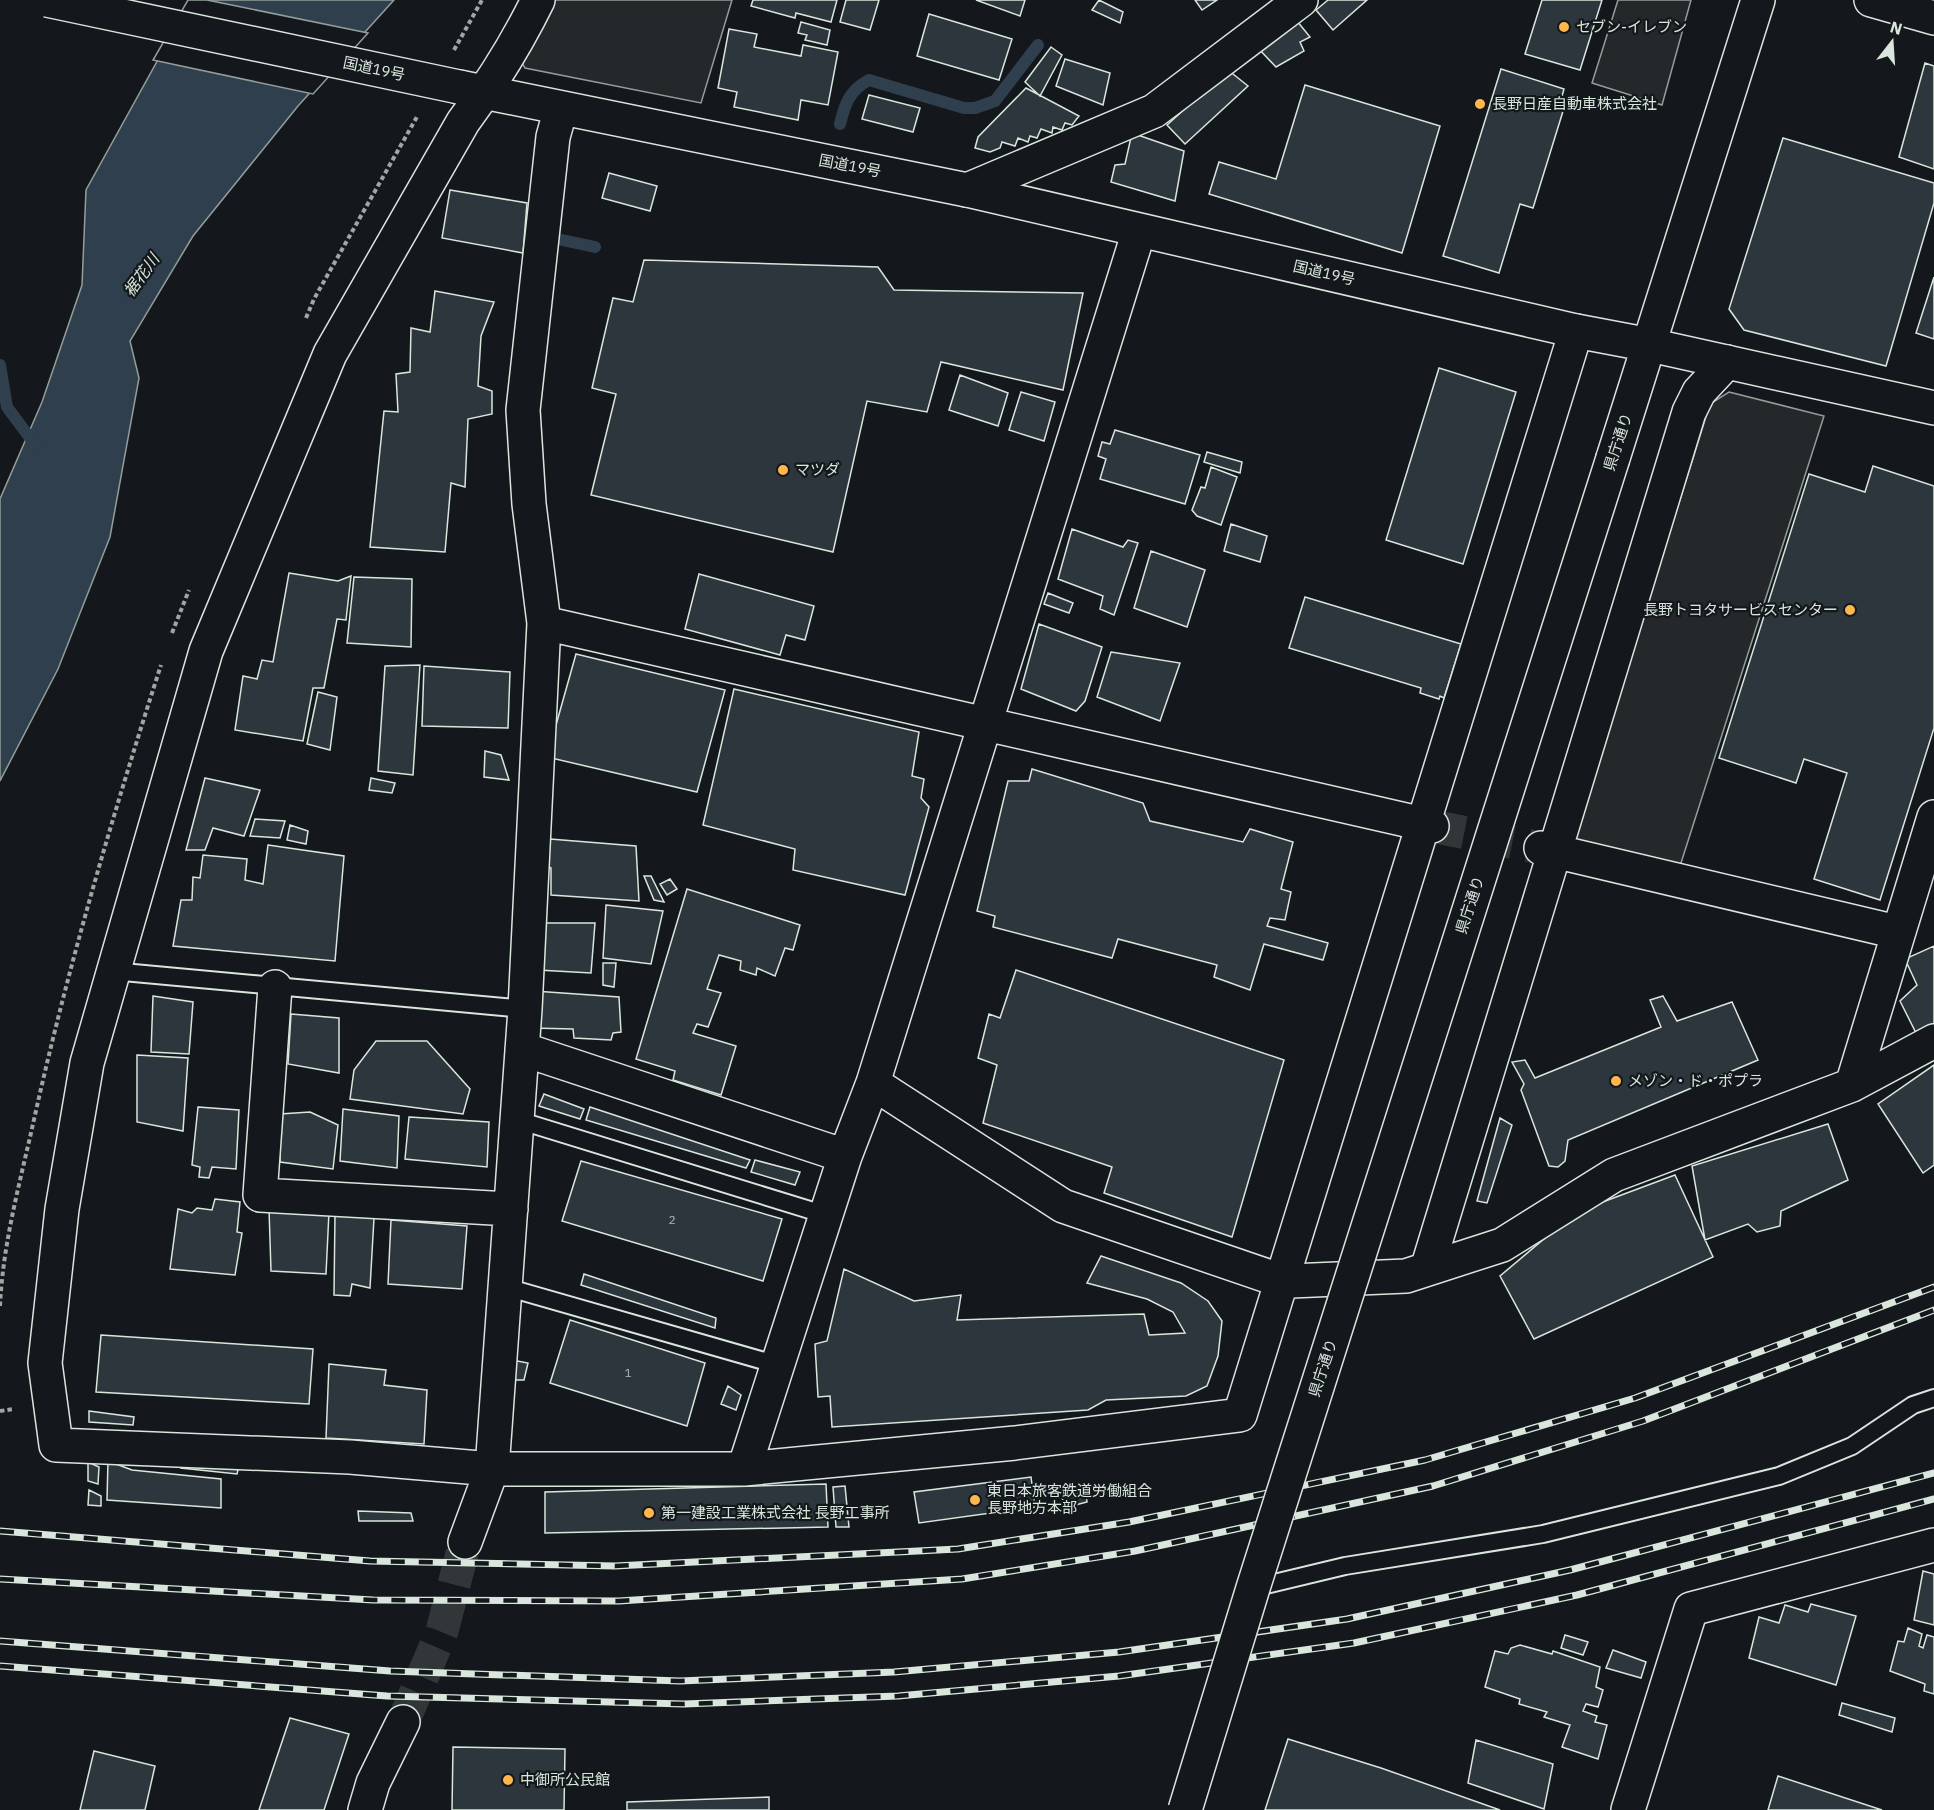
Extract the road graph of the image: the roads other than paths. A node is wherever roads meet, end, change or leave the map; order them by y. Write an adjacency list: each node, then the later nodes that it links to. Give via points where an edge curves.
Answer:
1 (46, 0): 7 (main road, 国道19号, bridge)
2 (538, 0): 7 (main road, via 521,34)
3 (1301, 0): 9 (main road, via 1154,111)
4 (1758, 0): 12 (main road, 県庁通り)
5 (1871, 0): 6 (main road)
6 (1934, 18)
7 (472, 90): 8 (main road, 国道19号); 21 (main road, via 463,122 330,354 251,538 206,651)
8 (561, 108): 9 (main road, 国道19号); 15 (main road, via 553,137 524,410 529,504)
9 (967, 190): 10 (main road, 国道19号)
10 (1139, 231): 11 (main road, 国道19号); 16 (main road)
11 (1576, 331): 12 (main road, 国道19号); 18 (main road)
12 (1650, 345): 13 (main road, 国道19号); 41 (main road, 県庁通り, bridge)
13 (1727, 362): 14 (main road, 国道19号); 19 (main road, via 1699,392 1689,412)
14 (1934, 408)
15 (544, 623): 16 (main road); 23 (main road)
16 (986, 723): 18 (main road); 26 (main road)
17 (1934, 817): 20 (main road)
18 (1428, 825): 33 (main road)
19 (1549, 849): 20 (main road); 32 (main road)
20 (1897, 932): 27 (main road)
21 (112, 970): 22 (lane); 37 (main road, via 87,1063 62,1209 45,1363 56,1445 350,1457)
22 (275, 987): 23 (lane); 30 (main road, via 260,1195)
23 (525, 1009): 25 (main road)
24 (1934, 1041): 27 (main road)
25 (522, 1049): 28 (main road); 29 (main road)
26 (873, 1083): 29 (main road); 33 (main road, via 1063,1206)
27 (1852, 1085): 32 (main road, via 1614,1175 1502,1245)
28 (518, 1120): 30 (main road); 31 (lane)
29 (845, 1156): 31 (main road)
30 (511, 1209): 34 (main road)
31 (826, 1215): 35 (main road)
32 (1427, 1269): 33 (main road, via 1406,1275)
33 (1282, 1281): 38 (main road, via 1240,1415 1015,1443)
34 (506, 1287): 35 (lane); 37 (main road)
35 (778, 1365): 38 (main road)
36 (1934, 1398): 41 (lane, via 1913,1405 1852,1446 1779,1476 1543,1534 1345,1566)
37 (492, 1469): 38 (main road); 39 (main road)
38 (744, 1469)
39 (465, 1542)
40 (1934, 1545): 45 (main road, via 1691,1609)
41 (1253, 1588): 44 (main road, 県庁通り, bridge)
42 (403, 1722): 43 (main road)
43 (365, 1810)
44 (1185, 1810)
45 (1628, 1810)

